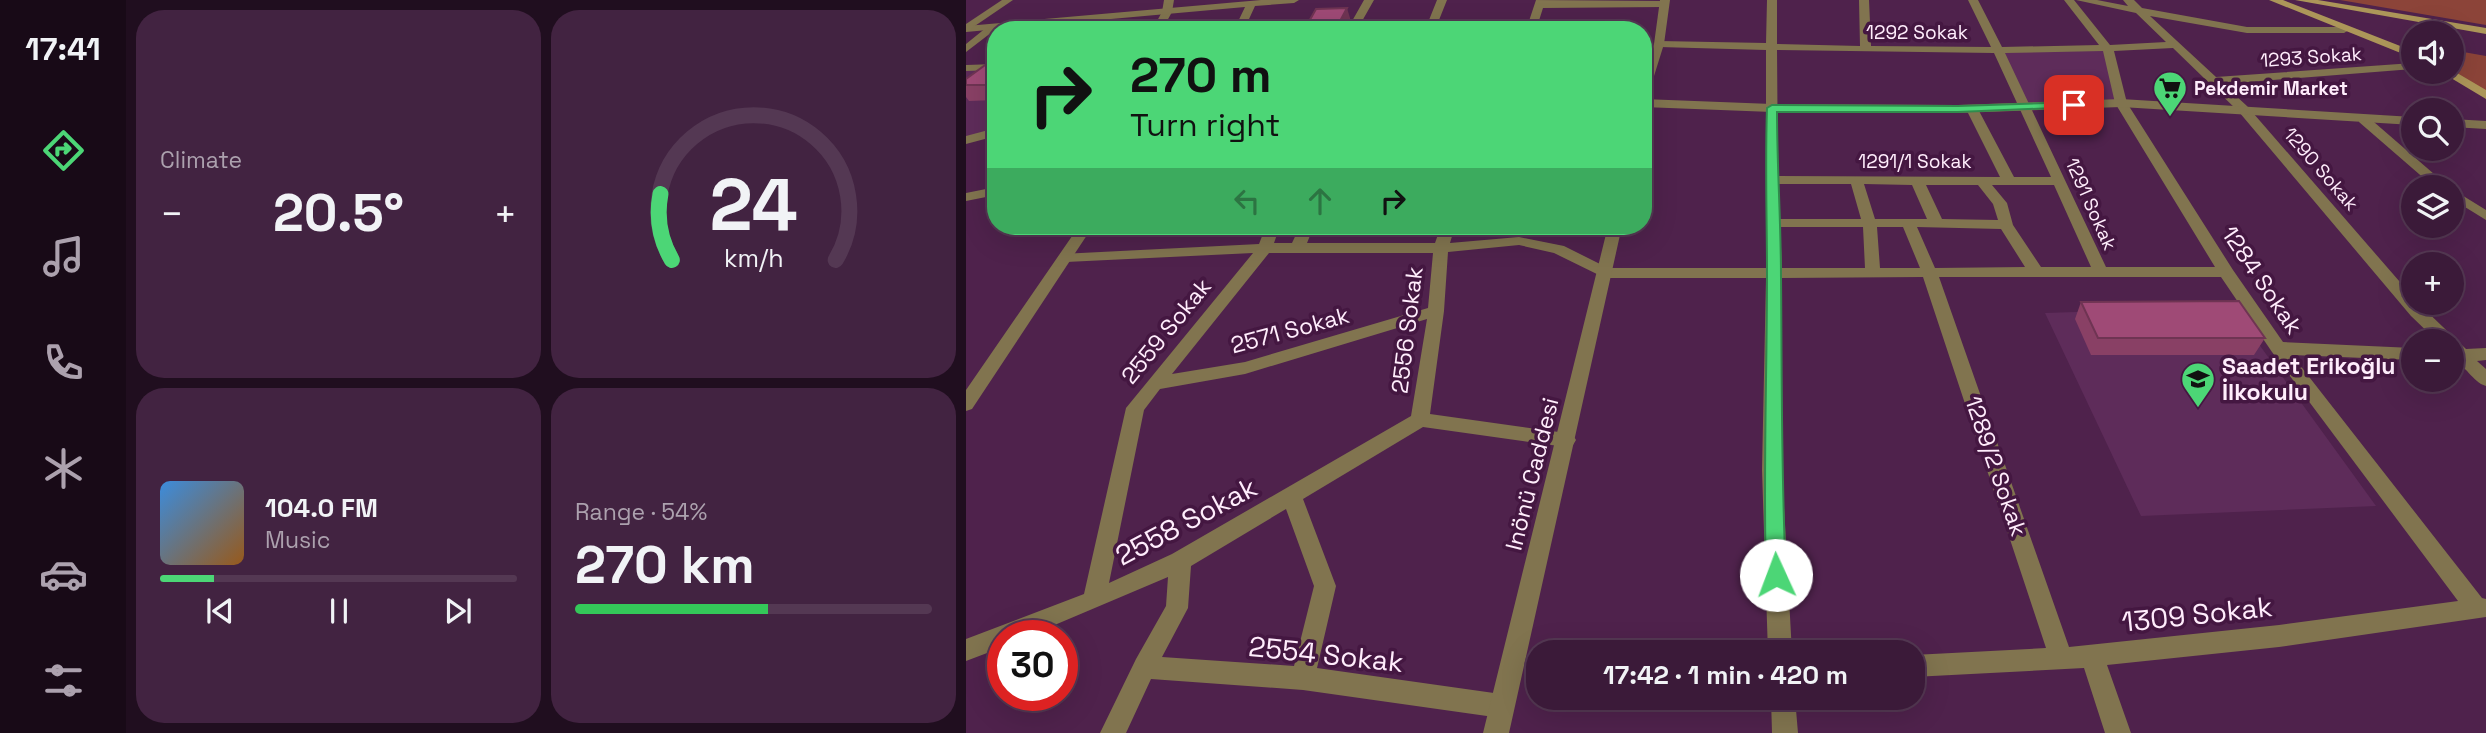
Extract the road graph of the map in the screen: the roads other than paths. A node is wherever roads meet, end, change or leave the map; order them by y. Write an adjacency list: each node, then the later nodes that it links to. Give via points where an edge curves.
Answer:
1 (1008, 0): 25 (street)
2 (1169, 0): 18 (street)
3 (1292, 0): 16 (street)
4 (1369, 0): 22 (street)
5 (1442, 0): 23 (street)
6 (1772, 0): 32 (street)
7 (1864, 0): 36 (street)
8 (1973, 0): 34 (street, 1291 Sokak)
9 (2069, 0): 35 (street)
10 (2081, 0): 17 (street)
11 (2127, 0): 17 (street, 1290 Sokak)
12 (2300, 0): 28 (main road)
13 (2279, 1): 27 (main road)
14 (1665, 2): 15 (street); 30 (street)
15 (1540, 3): 24 (street)
16 (1251, 5): 18 (street); 21 (street)
17 (2140, 11): 27 (street, via 2247,30); 31 (street, 1290 Sokak)
18 (1167, 12): 19 (street); 20 (street)
19 (1073, 21)
20 (1162, 21)
21 (1243, 21)
22 (1357, 21)
23 (1434, 21)
24 (1534, 21)
25 (966, 29): 26 (street)
26 (987, 29)
27 (2344, 30): 37 (main road)
28 (2486, 31)
29 (987, 32): 33 (street)
30 (1656, 41): 32 (street, 1292 Sokak); 38 (street)
31 (2175, 45): 35 (street, 1292 Sokak); 42 (street, 1290 Sokak)
32 (1770, 47): 36 (street, 1292 Sokak); 48 (street)
33 (966, 49)
34 (1996, 49): 35 (street, 1292 Sokak); 36 (street, 1292 Sokak); 47 (street, 1291 Sokak)
35 (2108, 49): 46 (street, 1284 Sokak)
36 (1867, 50)
37 (2401, 51)
38 (1652, 56)
39 (987, 67): 41 (street)
40 (2401, 67): 42 (street, 1293 Sokak)
41 (966, 68)
42 (2211, 81): 50 (street, 1290 Sokak)
43 (2464, 82): 44 (main road)
44 (2486, 95)
45 (1652, 103): 48 (street)
46 (2121, 103): 47 (street); 50 (street); 82 (street, 1284 Sokak)
47 (2026, 107): 49 (street); 63 (street, 1291 Sokak)
48 (1772, 108): 49 (street); 58 (street)
49 (1972, 108): 62 (street)
50 (2243, 109): 51 (street); 90 (street, 1290 Sokak)
51 (2363, 119): 52 (street); 57 (street)
52 (2401, 121)
53 (2464, 124): 54 (street)
54 (2486, 125)
55 (987, 134): 56 (street)
56 (966, 140)
57 (2428, 175)
58 (1771, 180): 59 (street, 1291/1 Sokak); 69 (street)
59 (1856, 180): 60 (street, 1291/1 Sokak); 71 (street)
60 (1917, 180): 61 (street, 1291/1 Sokak); 68 (street)
61 (1982, 181): 62 (street, 1291/1 Sokak); 72 (street, via 2000,203)
62 (2009, 181): 63 (street, 1291/1 Sokak)
63 (2060, 181): 85 (street, 1291 Sokak)
64 (987, 193): 65 (street)
65 (966, 197)
66 (2464, 201): 67 (street)
67 (2486, 216)
68 (1936, 222): 70 (street); 72 (street)
69 (1772, 223): 71 (street); 84 (street)
70 (1908, 223): 71 (street); 87 (street, 1289/2 Sokak)
71 (1870, 224): 86 (street)
72 (2006, 225): 88 (street)
73 (1080, 235): 81 (street)
74 (1270, 235): 78 (street, 2559 Sokak)
75 (1303, 235): 79 (street)
76 (1445, 235): 80 (street, 2556 Sokak)
77 (1613, 235): 83 (street, Inönü Caddesi)
78 (1265, 248): 79 (street); 81 (street); 97 (street, 2559 Sokak)
79 (1297, 248): 80 (street)
80 (1441, 248): 83 (street, via 1519,241 1559,249); 89 (street, 2556 Sokak)
81 (1066, 257): 98 (street)
82 (2226, 272): 85 (street); 91 (street, 1284 Sokak)
83 (1605, 273): 84 (street); 100 (street, Inönü Caddesi)
84 (1774, 273): 86 (street); 105 (street, via 1772,471)
85 (2101, 273): 88 (street)
86 (1873, 274): 87 (street)
87 (1930, 274): 88 (street); 108 (street, 1289/2 Sokak)
88 (2036, 274)
89 (1436, 311): 97 (street, 2571 Sokak, via 1245,368); 99 (street, 2556 Sokak)
90 (2435, 329)
91 (2278, 348): 92 (street); 104 (street, 1284 Sokak)
92 (2401, 353)
93 (2464, 353): 94 (street)
94 (2486, 354)
95 (2464, 361): 96 (street)
96 (2486, 380)
97 (1154, 384): 103 (street, 2559 Sokak, via 1135,408)
98 (966, 404)
99 (1420, 420): 100 (street, 2556 Sokak); 101 (street, 2558 Sokak)
100 (1566, 440): 112 (street, Inönü Caddesi)
101 (1292, 496): 102 (street, 2558 Sokak); 111 (street, via 1325,586)
102 (1180, 561): 103 (street, 2558 Sokak); 110 (street, via 1177,608)
103 (1094, 600): 106 (street, 2558 Sokak)
104 (2481, 608): 107 (street, 1309 Sokak, via 2279,636)
105 (1779, 640)
106 (966, 650)
107 (2092, 655): 108 (street, 1309 Sokak); 117 (street)
108 (2061, 659): 109 (street, 1309 Sokak)
109 (1925, 665)
110 (1144, 667): 111 (street, 2554 Sokak); 114 (street)
111 (1303, 678): 112 (street, 2554 Sokak)
112 (1501, 706): 115 (street, Inönü Caddesi)
113 (1784, 710): 116 (street)
114 (1114, 733)
115 (1496, 733)
116 (1785, 733)
117 (2118, 733)

